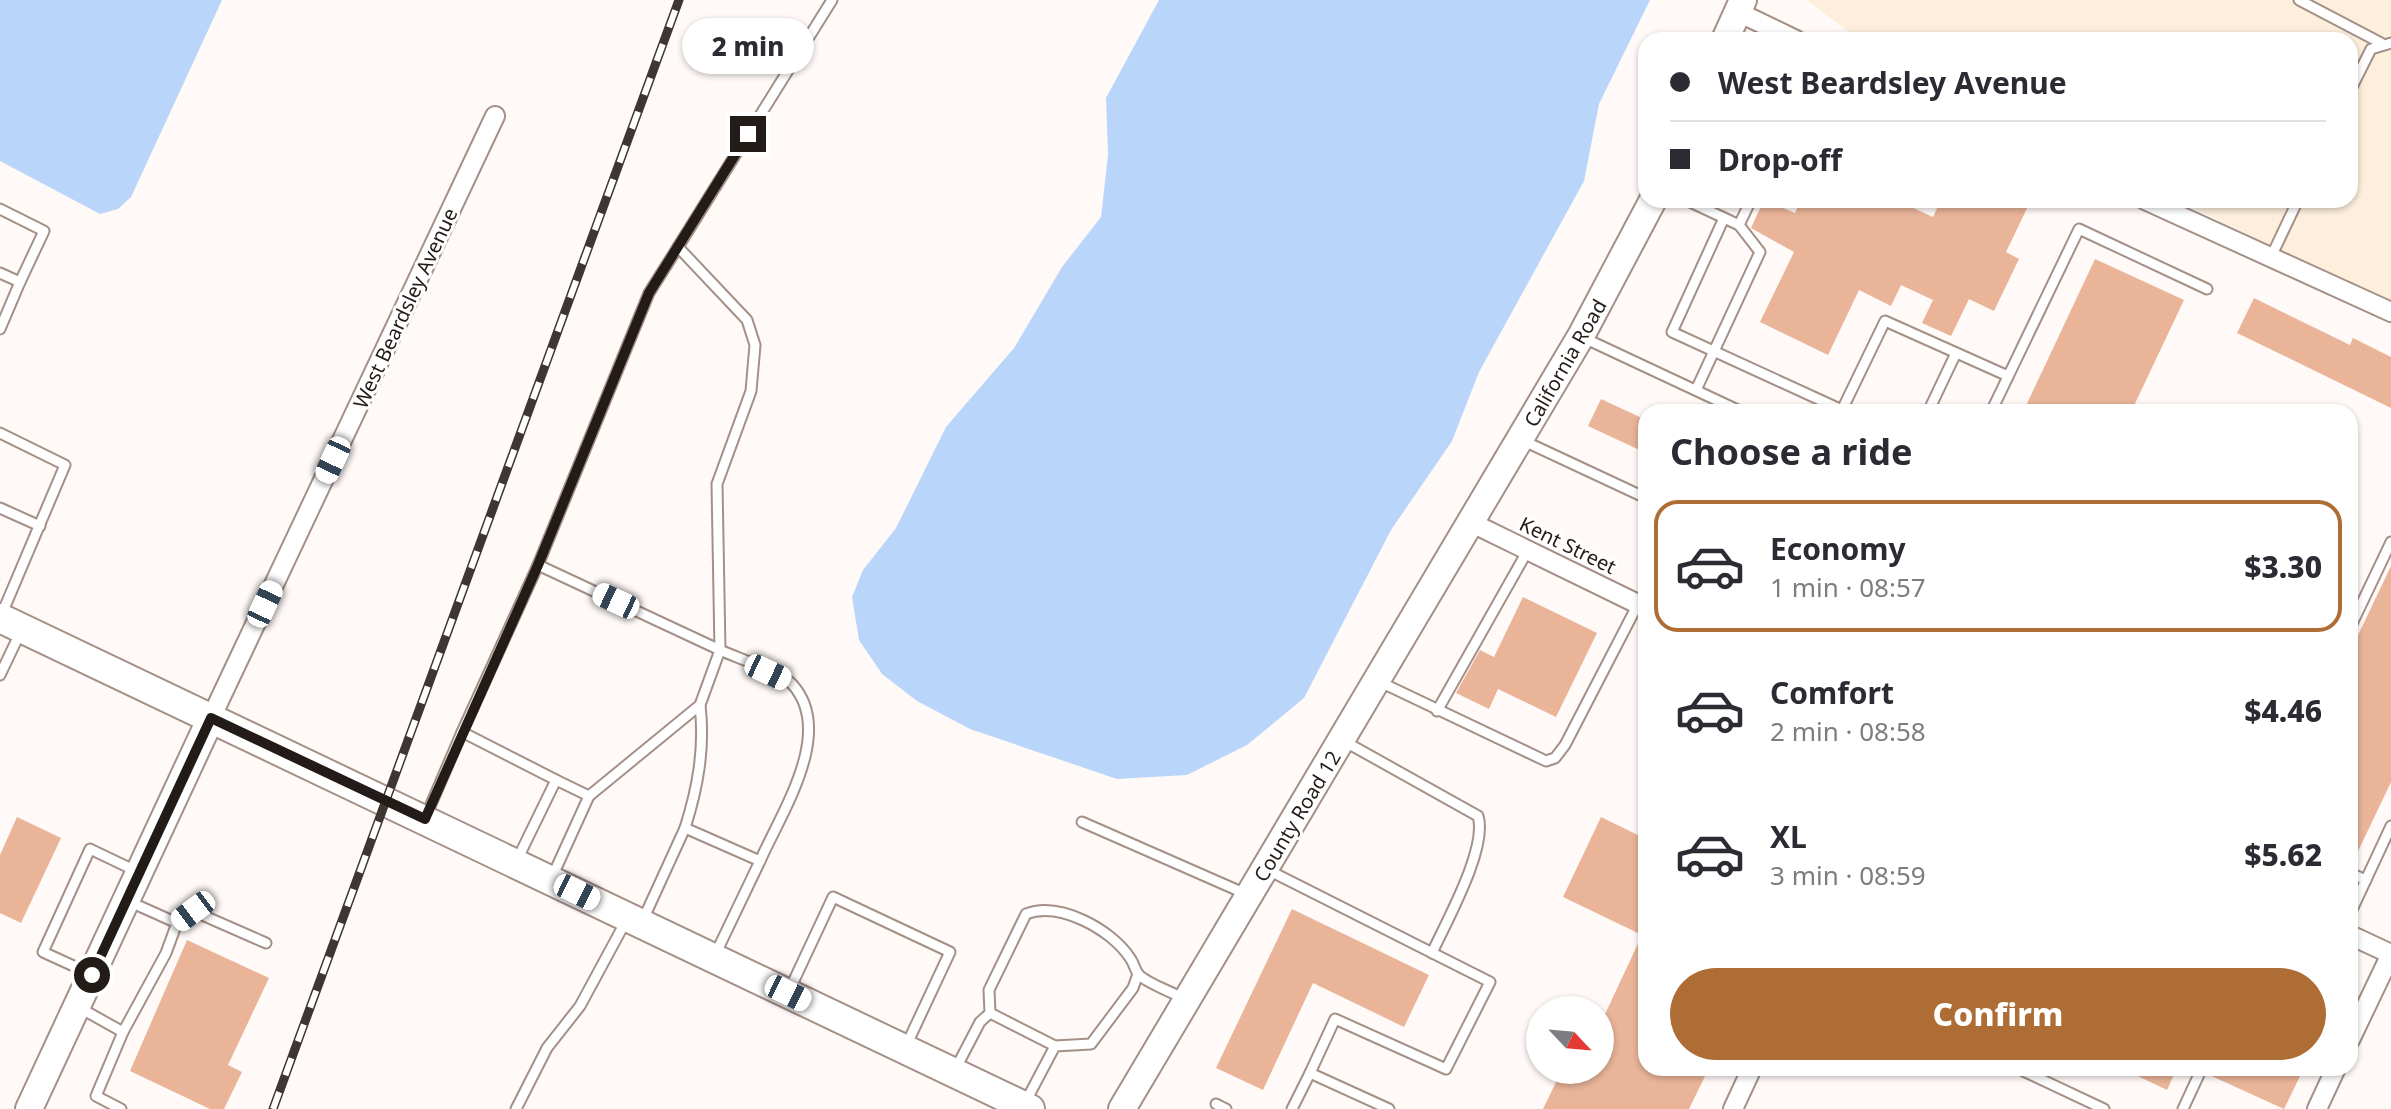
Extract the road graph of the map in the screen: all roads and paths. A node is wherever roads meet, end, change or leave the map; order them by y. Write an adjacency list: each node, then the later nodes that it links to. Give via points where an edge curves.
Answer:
1 (832, 0): 17 (lane)
2 (2299, 0): 6 (lane)
3 (1740, 6): 4 (main road); 5 (street)
4 (1729, 32)
5 (1783, 32)
6 (2386, 43): 7 (lane, via 2371,49)
7 (2358, 75)
8 (495, 116): 52 (street, West Beardsley Avenue)
9 (1649, 208): 24 (main road, California Road)
10 (1703, 208): 15 (lane)
11 (1747, 208): 16 (lane)
12 (2163, 208): 18 (street)
13 (2294, 208): 18 (lane)
14 (0, 209): 20 (lane, via 44,231)
15 (1724, 218): 16 (lane); 25 (lane, via 1672,332)
16 (1739, 225): 25 (lane, via 1760,252)
17 (678, 247): 42 (lane, via 649,293); 47 (lane, via 747,320 755,345 751,391 717,484)
18 (2271, 257): 22 (street)
19 (0, 273): 20 (lane)
20 (20, 282): 23 (lane)
21 (2207, 289): 27 (lane, via 2079,229)
22 (2391, 312)
23 (0, 329)
24 (1581, 336): 28 (lane); 35 (main road, California Road)
25 (1714, 351): 28 (lane); 30 (lane)
26 (1956, 353): 27 (lane); 31 (lane, via 1885,321); 32 (lane)
27 (2008, 376): 33 (lane)
28 (1696, 390): 29 (lane)
29 (1725, 404)
30 (1827, 404)
31 (1845, 404)
32 (1932, 404)
33 (1995, 404)
34 (0, 433): 39 (lane, via 65,465)
35 (1521, 439): 36 (lane); 38 (main road, California Road)
36 (1638, 494)
37 (0, 508): 39 (lane)
38 (1472, 523): 41 (street, Kent Street); 49 (main road, County Road 12)
39 (40, 526): 46 (lane)
40 (2391, 542): 44 (lane)
41 (1528, 550): 43 (street, Kent Street); 51 (lane)
42 (538, 565): 47 (lane); 53 (lane)
43 (1638, 604)
44 (2358, 611)
45 (1638, 613): 51 (lane, via 1555,758 1531,756)
46 (11, 623): 48 (lane); 52 (main road)
47 (720, 650): 50 (lane); 61 (lane, via 792,684 809,718 811,746)
48 (0, 675)
49 (1377, 681): 51 (lane); 54 (main road, County Road 12)
50 (700, 705): 56 (lane); 60 (lane, via 704,740)
51 (1437, 711)
52 (211, 718): 57 (main road); 64 (main road, West Beardsley Avenue)
53 (462, 732): 55 (lane); 57 (lane)
54 (1342, 740): 63 (main road, County Road 12); 75 (lane, via 1478,816 1480,835 1470,867)
55 (556, 780): 56 (lane); 62 (lane)
56 (589, 796): 66 (lane)
57 (425, 819): 62 (main road)
58 (1082, 822): 68 (lane)
59 (2391, 826): 67 (lane)
60 (685, 828): 61 (lane); 71 (lane)
61 (760, 861): 77 (lane)
62 (516, 863): 66 (main road)
63 (1266, 869): 68 (main road, County Road 12); 75 (lane)
64 (139, 872): 70 (main road, West Beardsley Avenue); 79 (lane, via 90,849 43,952)
65 (2358, 876): 67 (lane)
66 (551, 880): 71 (main road)
67 (2366, 880): 69 (lane)
68 (1250, 895): 81 (main road, County Road 12)
69 (2358, 897)
70 (126, 900): 72 (lane); 79 (main road, West Beardsley Avenue)
71 (635, 920): 77 (main road); 98 (lane, via 547,1048)
72 (177, 923): 74 (lane, via 193,911); 85 (lane)
73 (2358, 939): 76 (street)
74 (266, 943)
75 (1432, 953): 89 (lane, via 1490,982 1446,1069 1335,1019)
76 (2391, 954): 84 (street)
77 (713, 958): 80 (main road)
78 (1138, 974): 81 (lane); 83 (lane, via 1130,957 1106,934 1053,909 1039,909 1026,914 989,990); 86 (lane, via 1091,1044)
79 (92, 975): 82 (main road, West Beardsley Avenue)
80 (788, 993): 87 (main road); 87 (lane, via 833,897 950,952)
81 (1187, 1000): 99 (main road, County Road 12)
82 (77, 1007): 85 (lane); 96 (main road, West Beardsley Avenue)
83 (990, 1013): 86 (lane); 88 (lane)
84 (2358, 1023)
85 (123, 1032): 97 (lane, via 96,1096)
86 (1055, 1046): 95 (lane)
87 (905, 1049): 88 (main road)
88 (954, 1072): 95 (main road)
89 (1310, 1073): 101 (lane); 102 (lane)
90 (1748, 1076): 103 (street)
91 (2034, 1076): 104 (lane)
92 (2198, 1076): 105 (lane)
93 (2332, 1076): 106 (street)
94 (1216, 1104): 100 (lane)
95 (1027, 1107)
96 (29, 1109)
97 (121, 1109)
98 (516, 1109)
99 (1122, 1109)
100 (1226, 1109)
101 (1292, 1109)
102 (1389, 1109)
103 (1733, 1109)
104 (2104, 1109)
105 (2183, 1109)
106 (2317, 1109)

